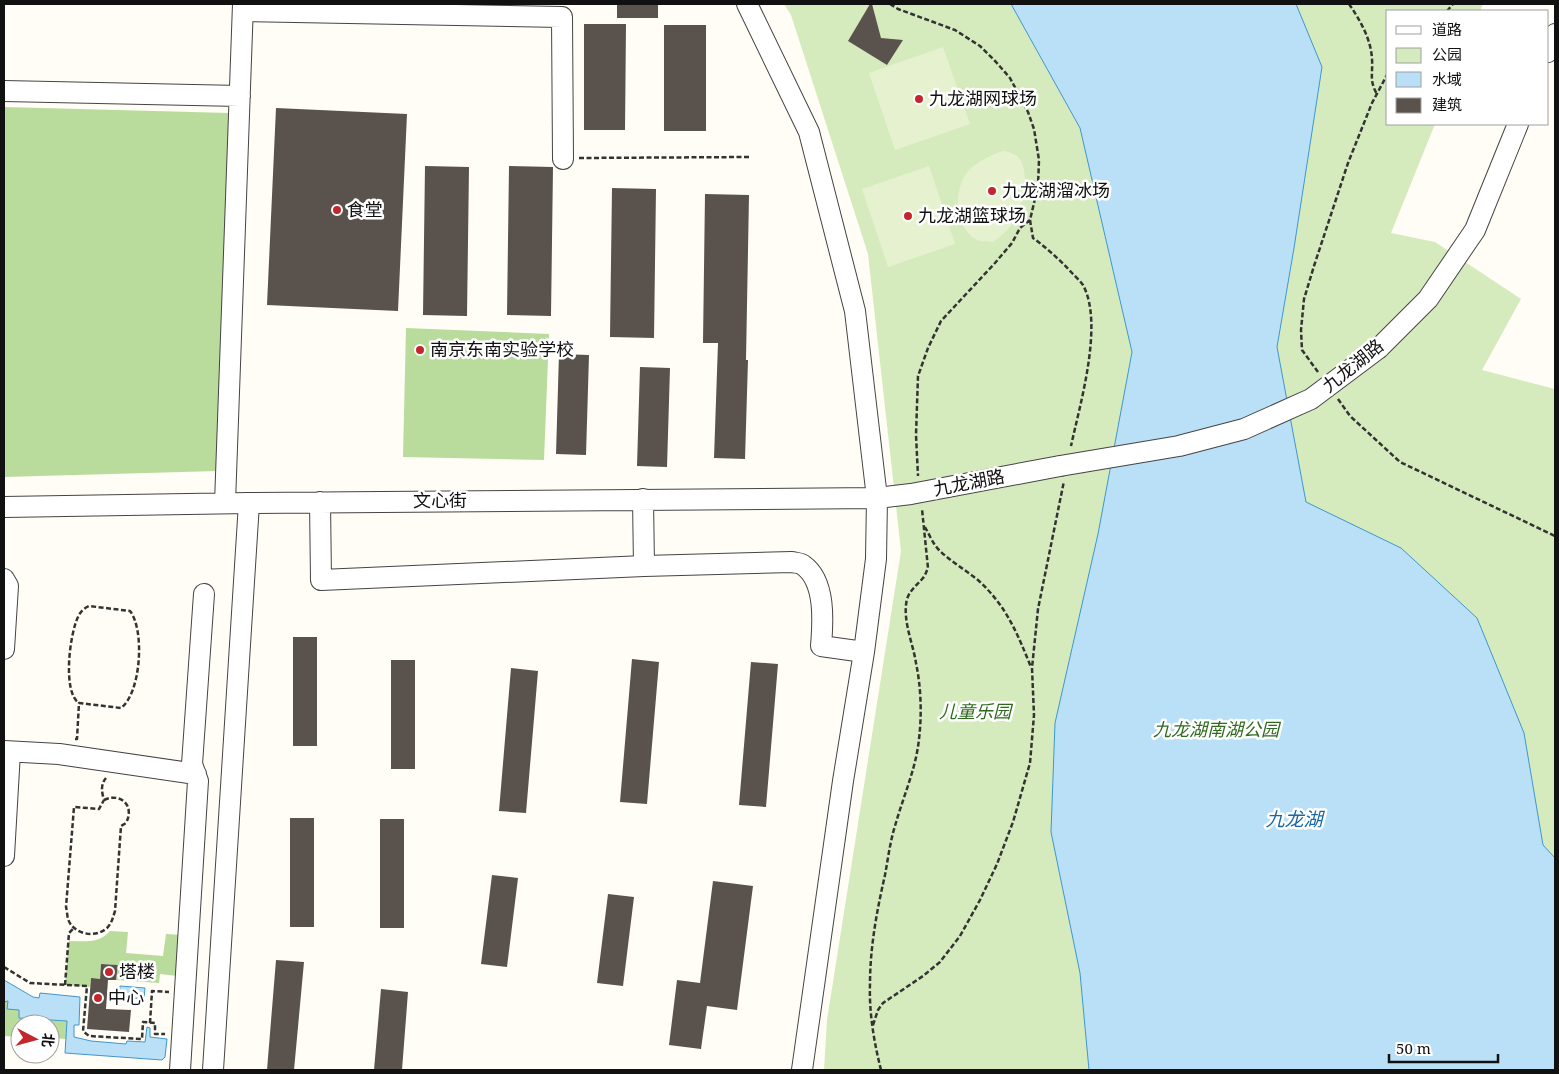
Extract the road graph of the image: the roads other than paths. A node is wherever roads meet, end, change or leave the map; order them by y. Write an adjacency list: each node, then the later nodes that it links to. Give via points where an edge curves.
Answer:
1 (747, 4): 9 (street, via 811,141 855,311)
2 (243, 7): 6 (street); 8 (street, via 562,17)
3 (1555, 34): 4 (street)
4 (1549, 49)
5 (4, 91): 6 (street)
6 (240, 96): 12 (street)
7 (1518, 125): 9 (street, 九龙湖路, bridge, via 1475,230 1428,299 1378,348 1311,399 1244,429 1179,446)
8 (563, 159)
9 (877, 498): 10 (street, 文心街); 19 (street, via 876,560)
10 (643, 500): 11 (street, 文心街); 15 (street)
11 (320, 502): 13 (street, 文心街); 15 (street, via 321,580)
12 (224, 503): 13 (street, 文心街); 14 (street, 文心街)
13 (249, 503): 24 (street)
14 (4, 507)
15 (644, 566): 19 (street, via 802,564 815,579 821,598 821,646)
16 (4, 579): 18 (street, via 8,586)
17 (204, 594): 21 (street, via 192,764)
18 (4, 649)
19 (864, 652): 27 (street)
20 (7, 752): 21 (street, via 59,754); 22 (street)
21 (196, 774): 23 (street)
22 (4, 856)
23 (185, 993): 24 (street); 25 (street)
24 (218, 995): 26 (street)
25 (180, 1070)
26 (213, 1070)
27 (802, 1070)

